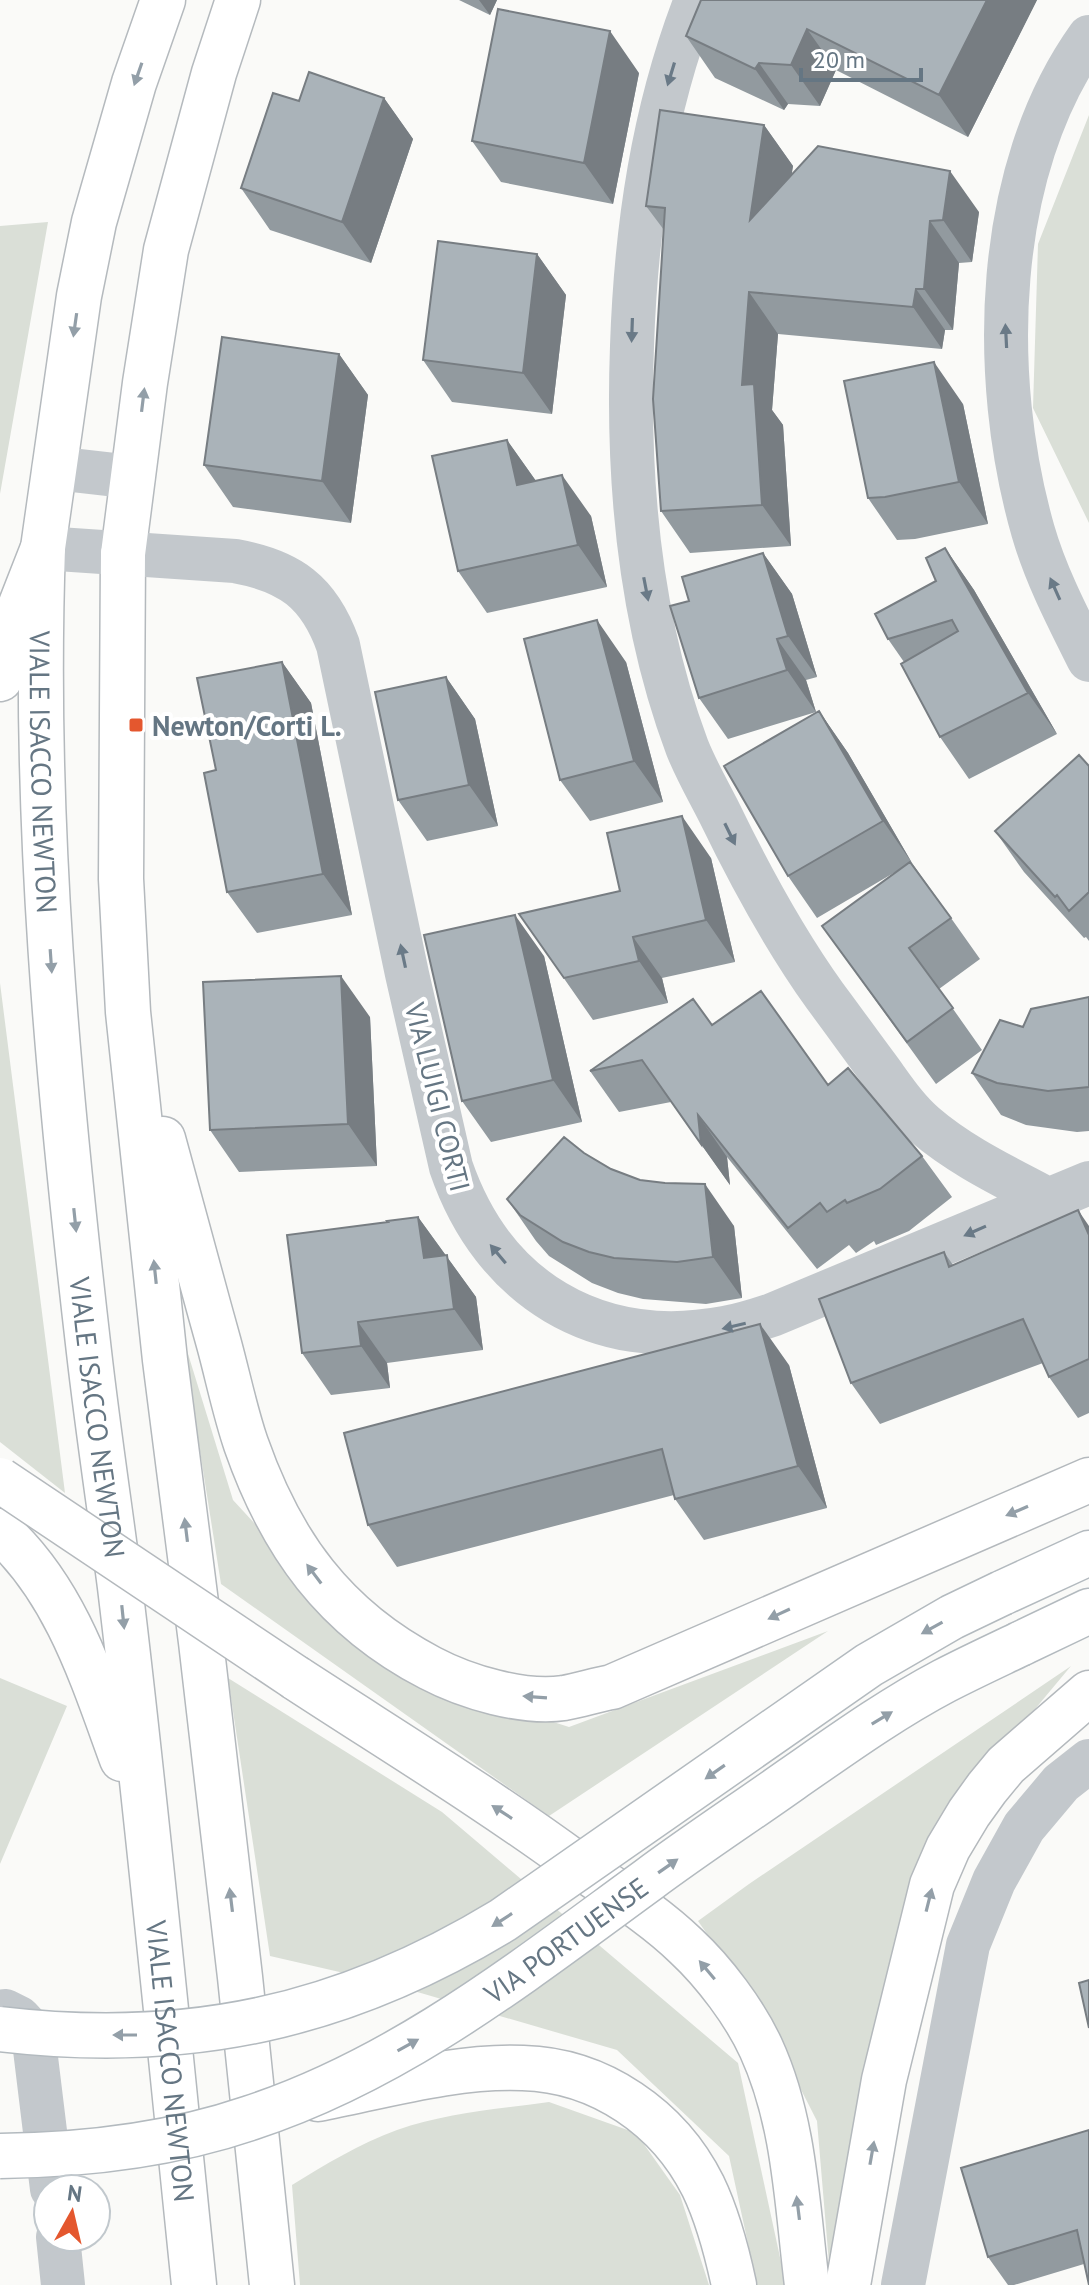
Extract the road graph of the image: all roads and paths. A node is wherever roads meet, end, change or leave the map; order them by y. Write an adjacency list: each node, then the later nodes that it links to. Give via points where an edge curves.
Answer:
1 (163, 0): 5 (main road, VIALE ISACCO NEWTON, one-way to 5, via 94,222)
2 (238, 0): 6 (main road, one-way to 2, via 166,250)
3 (696, 0): 13 (street, one-way to 13, via 653,145 633,309 632,485 639,555 670,690 688,748 767,906 896,1093 946,1140)
4 (1089, 37): 9 (street, one-way to 4, via 1044,563 1024,498 1005,320 1011,250 1032,155 1061,85)
5 (54, 468): 6 (street); 7 (main road, VIALE ISACCO NEWTON)
6 (133, 477): 8 (main road)
7 (43, 548): 8 (street); 10 (main road, via 14,622); 21 (main road, VIALE ISACCO NEWTON, one-way to 21, via 46,901 58,1062)
8 (123, 554): 11 (main road, via 121,879); 13 (street, VIA LUIGI CORTI, one-way to 8, via 787,1309 723,1329 628,1329 576,1313 532,1288 480,1230 451,1167 338,645 324,613 292,581 263,566)
9 (1089, 660)
10 (0, 679)
11 (128, 1012): 15 (main road, one-way to 11, via 612,1687 563,1698 536,1697 451,1679 383,1640 330,1595 275,1512 246,1444); 30 (main road, one-way to 11)
12 (1089, 1183): 13 (street, VIA LUIGI CORTI)
13 (1047, 1199)
14 (0, 1480): 32 (main road, one-way to 14, bridge, via 782,2105 748,2022 687,1946 538,1835)
15 (1089, 1480)
16 (0, 1531): 21 (main road, via 34,1565 80,1647)
17 (1089, 1553): 23 (main road, VIA PORTUENSE, one-way to 23, bridge, via 952,1617 869,1665 503,1920 383,1982 262,2021 198,2031 90,2036)
18 (1089, 1611): 24 (main road, VIA PORTUENSE, one-way to 18, bridge, via 363,2071 477,2004 864,1729 943,1682)
19 (1089, 1693): 33 (main road, one-way to 19, via 884,2080 932,1885 948,1848 987,1788)
20 (1089, 1761): 34 (street, via 1061,1783 1024,1827 968,1945)
21 (145, 1824): 29 (main road, VIALE ISACCO NEWTON)
22 (0, 2009): 26 (street, via 33,2033)
23 (0, 2029)
24 (288, 2104): 25 (main road, VIA PORTUENSE, bridge, via 166,2140); 31 (main road, bridge, via 450,2073 523,2068 591,2082 625,2099 679,2146 717,2219)
25 (0, 2156)
26 (50, 2173)
27 (60, 2253): 28 (street)
28 (63, 2285)
29 (194, 2285)
30 (272, 2285)
31 (734, 2285)
32 (807, 2285)
33 (848, 2285)
34 (903, 2285)

